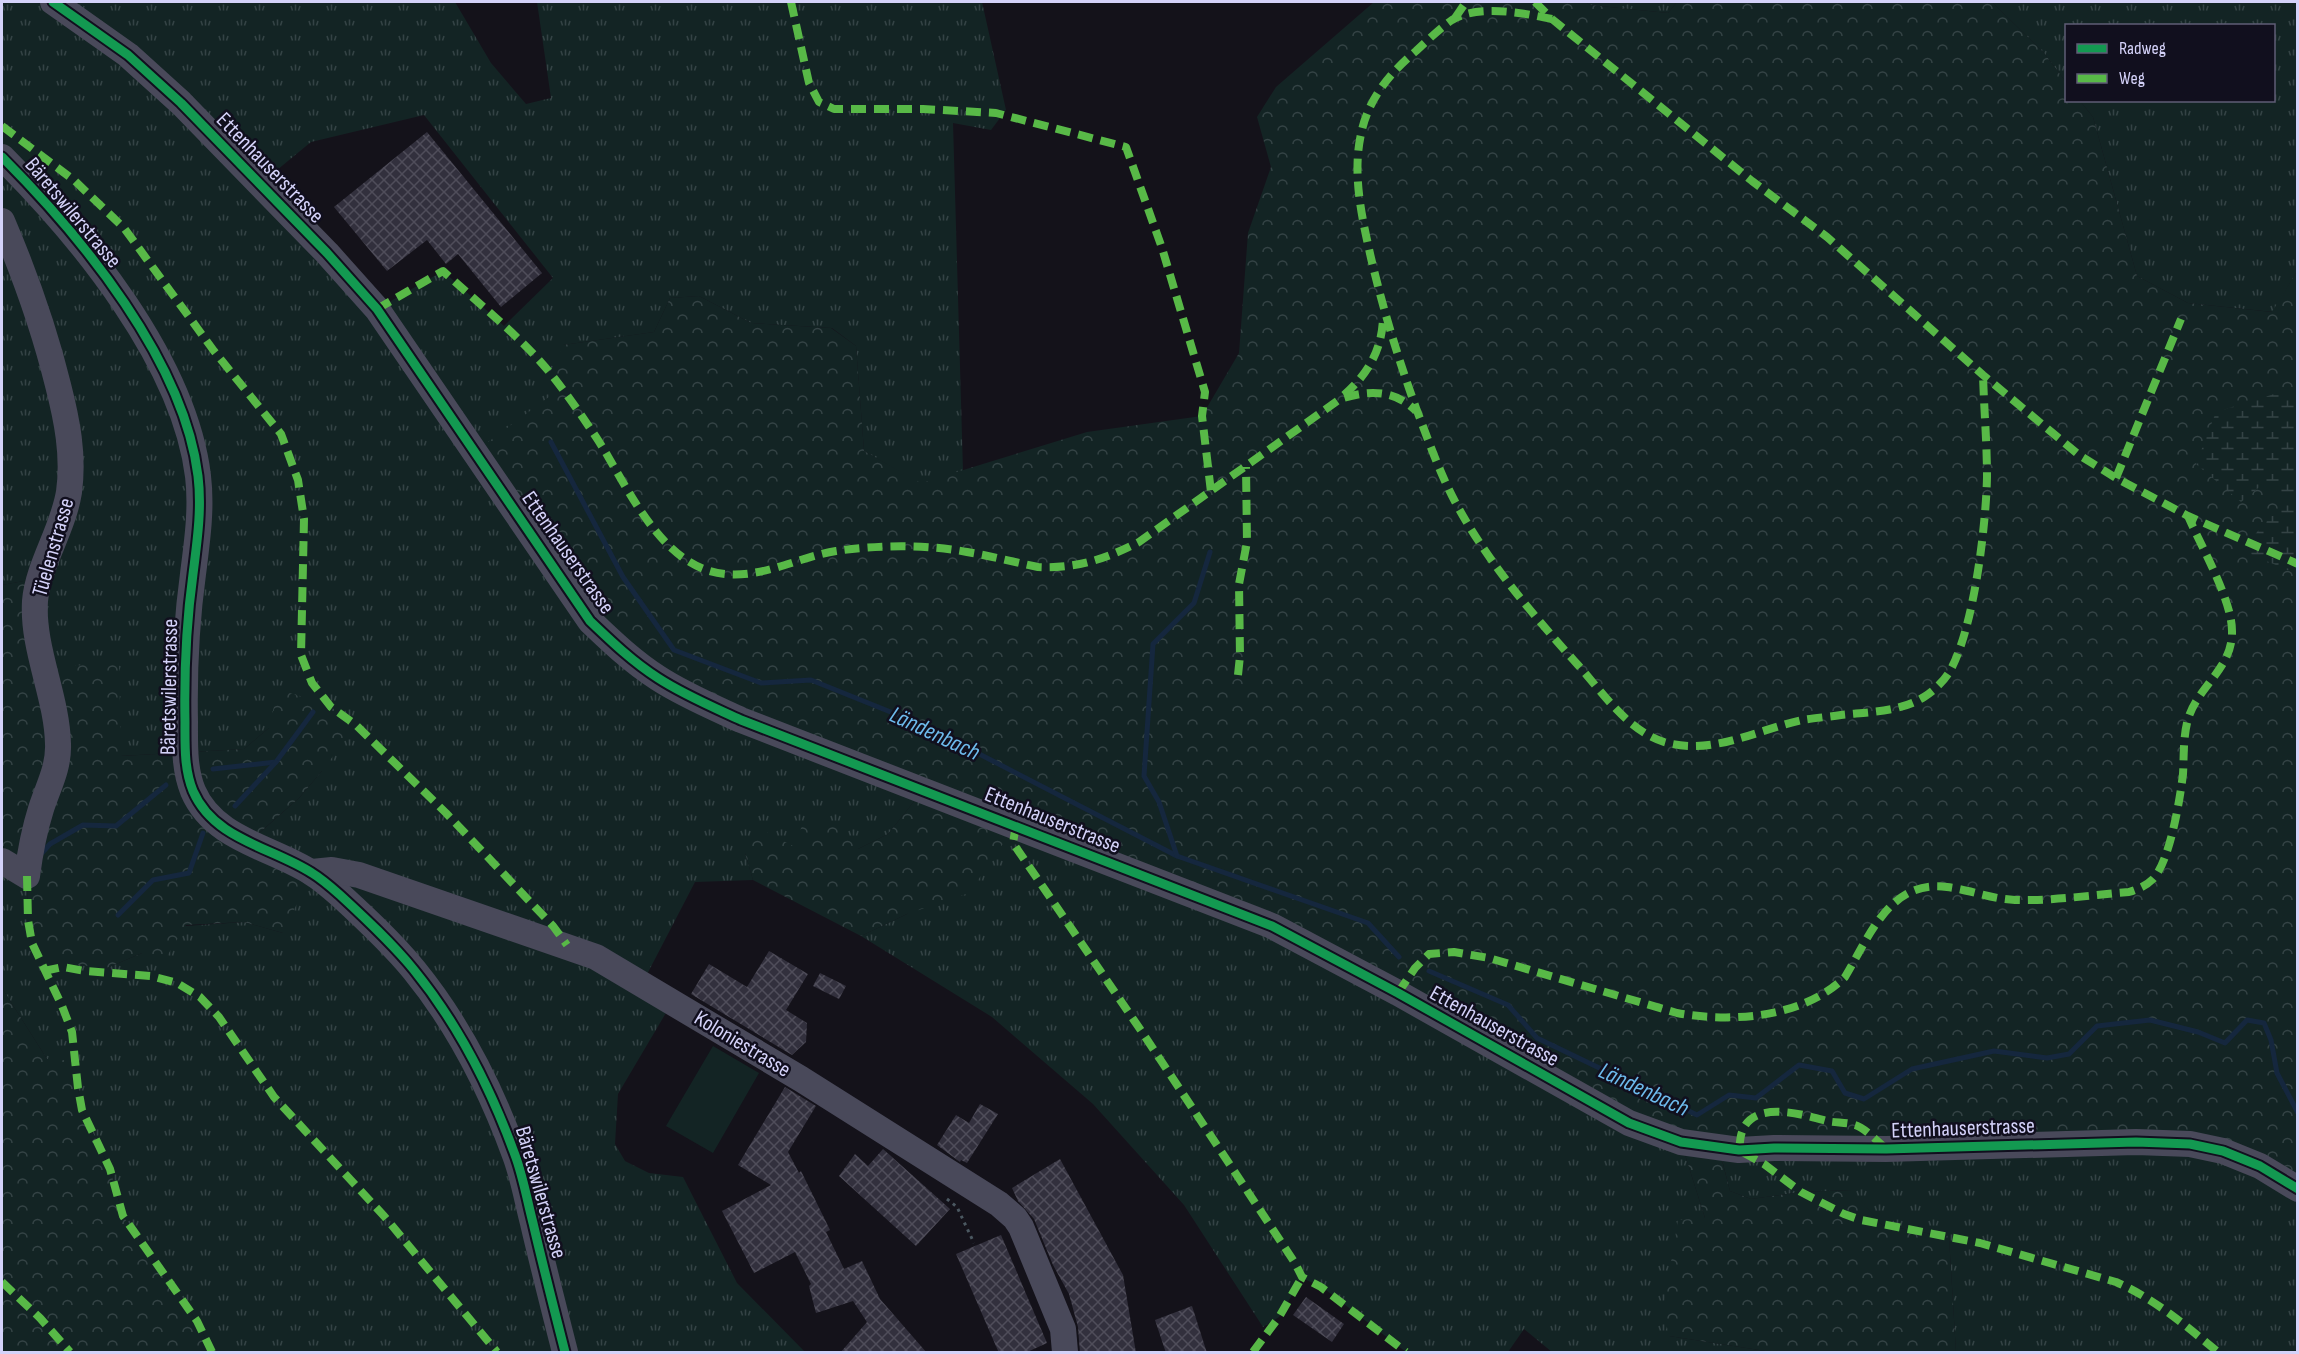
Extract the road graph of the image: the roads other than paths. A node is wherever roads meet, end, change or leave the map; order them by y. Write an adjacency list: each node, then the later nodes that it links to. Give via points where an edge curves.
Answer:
1 (53, 2): 6 (street, Ettenhauserstrasse, via 99,32 161,84 327,253 377,309 590,621 624,654 658,679 741,720 1272,926 1629,1123 1682,1142 1739,1150 2190,1144 2223,1151 2260,1166)
2 (2, 157): 5 (street, Bäretswilerstrasse, via 67,226 125,306 169,382 191,444 198,474 199,509 184,659 186,760 193,790 204,808 226,829)
3 (2, 221): 4 (street, Tüelenstrasse, via 48,343 71,449 69,492 59,532 40,578 35,618 55,710 59,745 56,770 33,836 27,876)
4 (2, 861)
5 (312, 872): 7 (street, Bäretswilerstrasse, via 339,894 416,973 455,1031 494,1101 516,1159); 8 (street, Koloniestrasse, via 332,870 359,875 596,957 791,1072 999,1204 1021,1227 1063,1329)
6 (2298, 1189)
7 (565, 1353)
8 (1065, 1353)

